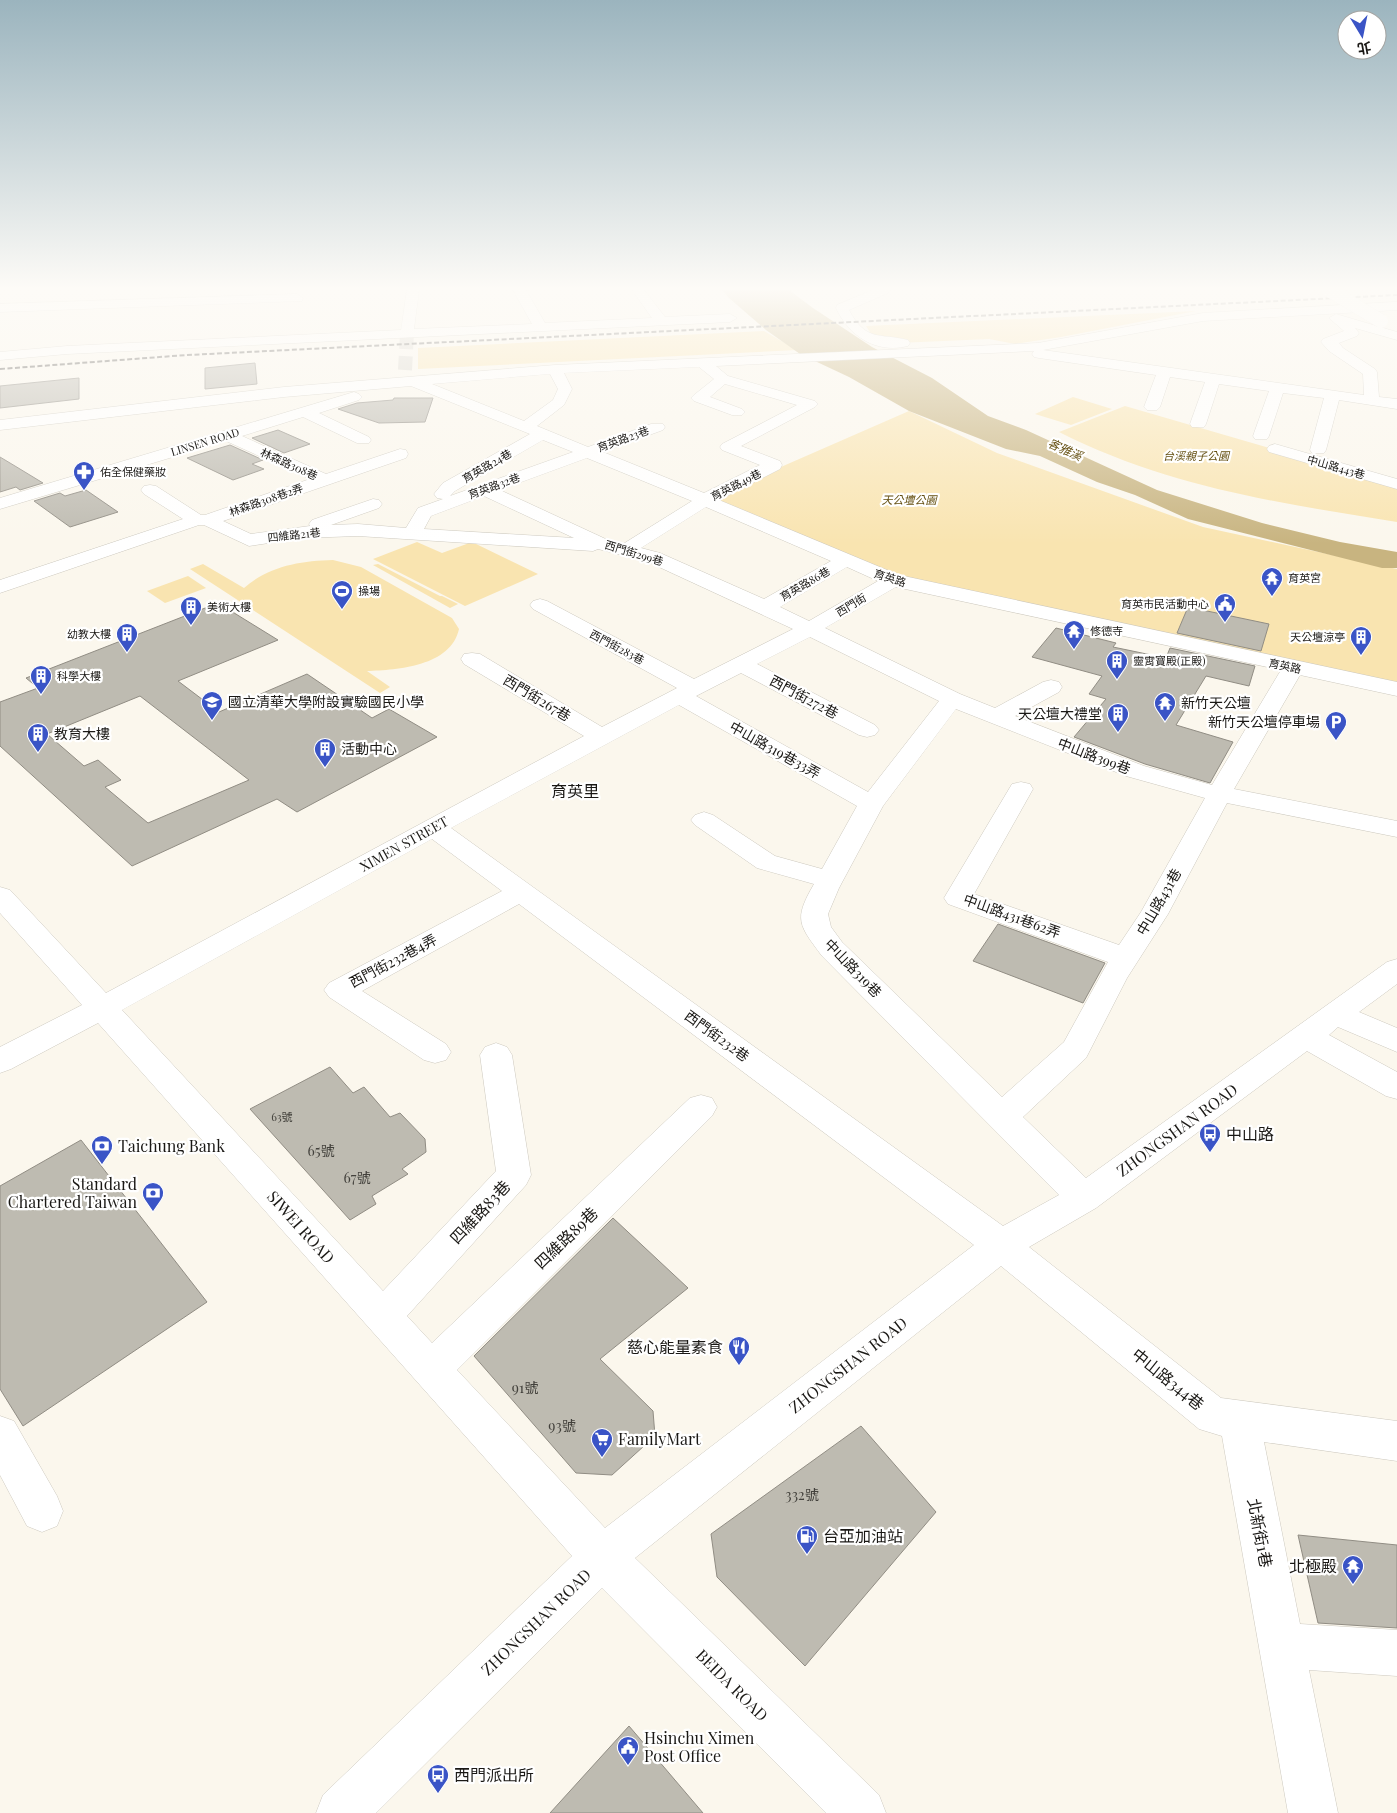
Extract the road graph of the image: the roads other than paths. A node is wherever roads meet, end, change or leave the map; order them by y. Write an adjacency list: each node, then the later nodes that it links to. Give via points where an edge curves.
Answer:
1 (407, 375): 2 (street); 10 (street); 13 (street, LINSEN ROAD); 22 (street, 育英路)
2 (417, 375)
3 (558, 375): 22 (street, via 565,389 559,402)
4 (716, 375): 9 (street)
5 (1163, 375): 16 (street)
6 (1182, 375): 8 (street)
7 (1370, 375): 14 (street)
8 (1213, 379): 11 (street); 19 (street)
9 (722, 380): 18 (street, via 700,398); 35 (street, 育英路49巷, via 810,404 728,447 774,465)
10 (339, 387): 13 (street, via 364,389); 20 (street)
11 (1277, 388): 12 (street); 24 (street)
12 (1333, 395): 14 (street); 27 (street)
13 (358, 396): 17 (street, LINSEN ROAD)
14 (1372, 400): 15 (street)
15 (1397, 404)
16 (1152, 407)
17 (305, 412): 23 (street, LINSEN ROAD); 25 (street)
18 (737, 412)
19 (1198, 424)
20 (0, 425)
21 (657, 426): 28 (street, 育英路23巷)
22 (534, 430): 28 (street, 育英路); 38 (street, 育英路24巷, via 450,487 442,495)
23 (228, 435): 31 (street, 林森路308巷); 36 (street, LINSEN ROAD)
24 (1261, 436)
25 (363, 440)
26 (1276, 449): 32 (street, 中山路443巷)
27 (1318, 450)
28 (588, 452): 34 (street, 育英路32巷); 35 (street, 育英路)
29 (400, 454): 31 (street, 林森路308巷2弄)
30 (373, 474): 39 (street)
31 (324, 480): 40 (street, 林森路308巷2弄)
32 (1397, 484)
33 (150, 490): 40 (street, 四維路21巷)
34 (486, 490): 38 (street, 育英路32巷); 45 (street, 西門街299巷)
35 (705, 500): 46 (street); 47 (street, 育英路)
36 (0, 504)
37 (373, 504): 42 (street)
38 (443, 505): 44 (street, 育英路32巷, via 424,512)
39 (276, 514)
40 (202, 520): 43 (street, 四維路21巷); 49 (street)
41 (259, 522): 43 (street)
42 (294, 532): 43 (street, 四維路21巷, via 249,540); 44 (street, 四維路21巷, via 358,530)
43 (232, 533)
44 (412, 533): 45 (street, 四維路21巷)
45 (604, 545): 46 (street, 西門街299巷)
46 (626, 550): 51 (street, 西門街299巷, via 653,557)
47 (844, 561): 48 (street, 育英路); 51 (street, 育英路86巷)
48 (892, 580): 52 (street, 西門街); 55 (street, 育英路)
49 (0, 587)
50 (540, 605): 58 (street, 西門街283巷)
51 (765, 607): 52 (street, 西門街299巷)
52 (809, 630): 54 (street, XIMEN STREET); 59 (street, 中山路399巷)
53 (472, 659): 62 (street, 西門街267巷)
54 (740, 664): 58 (street, XIMEN STREET); 61 (street, 西門街272巷)
55 (1292, 668): 57 (street, 育英路); 64 (street, 中山路431巷)
56 (1051, 687): 60 (street)
57 (1397, 689)
58 (686, 692): 62 (street, XIMEN STREET); 65 (street, 中山路319巷33弄)
59 (952, 699): 60 (street, 中山路399巷); 65 (street, 中山路319巷)
60 (996, 716): 64 (street, 中山路399巷, via 1135,771)
61 (866, 730)
62 (602, 736): 67 (street, XIMEN STREET)
63 (1020, 789): 72 (street, 中山路431巷62弄, via 958,898)
64 (1219, 794): 68 (street, 中山路399巷); 72 (street, 中山路431巷, via 1154,914)
65 (871, 804): 69 (street, 中山路319巷)
66 (704, 820): 69 (street, via 766,862)
67 (434, 828): 70 (street, 西門街232巷); 74 (street, XIMEN STREET)
68 (1397, 829)
69 (829, 880): 83 (street, 中山路319巷, via 814,914 817,929 832,949)
70 (521, 892): 78 (street, 西門街232巷4弄, via 339,990); 85 (street, 西門街232巷)
71 (0, 896): 74 (street, SIWEI ROAD)
72 (1126, 958): 83 (street, 中山路431巷, via 1075,1050)
73 (1397, 969): 75 (street, ZHONGSHAN ROAD)
74 (102, 1008): 80 (street, XIMEN STREET); 86 (street, SIWEI ROAD)
75 (1336, 1014): 76 (street, ZHONGSHAN ROAD); 77 (street)
76 (1306, 1036): 81 (street); 84 (street, ZHONGSHAN ROAD)
77 (1397, 1041)
78 (435, 1052)
79 (496, 1055): 86 (street, 四維路83巷, via 514,1175)
80 (0, 1061)
81 (1397, 1087)
82 (701, 1107): 87 (street, 四維路89巷)
83 (1002, 1116): 84 (street, 中山路319巷)
84 (1084, 1198): 85 (street, ZHONGSHAN ROAD)
85 (1001, 1245): 88 (street, 中山路344巷, via 1213,1416); 92 (street, ZHONGSHAN ROAD)
86 (383, 1317): 87 (street, SIWEI ROAD)
87 (431, 1369): 92 (street, SIWEI ROAD)
88 (1239, 1420): 90 (street, 中山路344巷); 93 (street, 北新街1巷)
89 (0, 1435): 91 (street)
90 (1397, 1441)
91 (42, 1511)
92 (602, 1557): 95 (street, ZHONGSHAN ROAD); 96 (street, BEIDA ROAD)
93 (1282, 1646): 94 (street); 97 (street, 北新街1巷)
94 (1397, 1653)
95 (341, 1813)
96 (861, 1813)
97 (1313, 1813)

